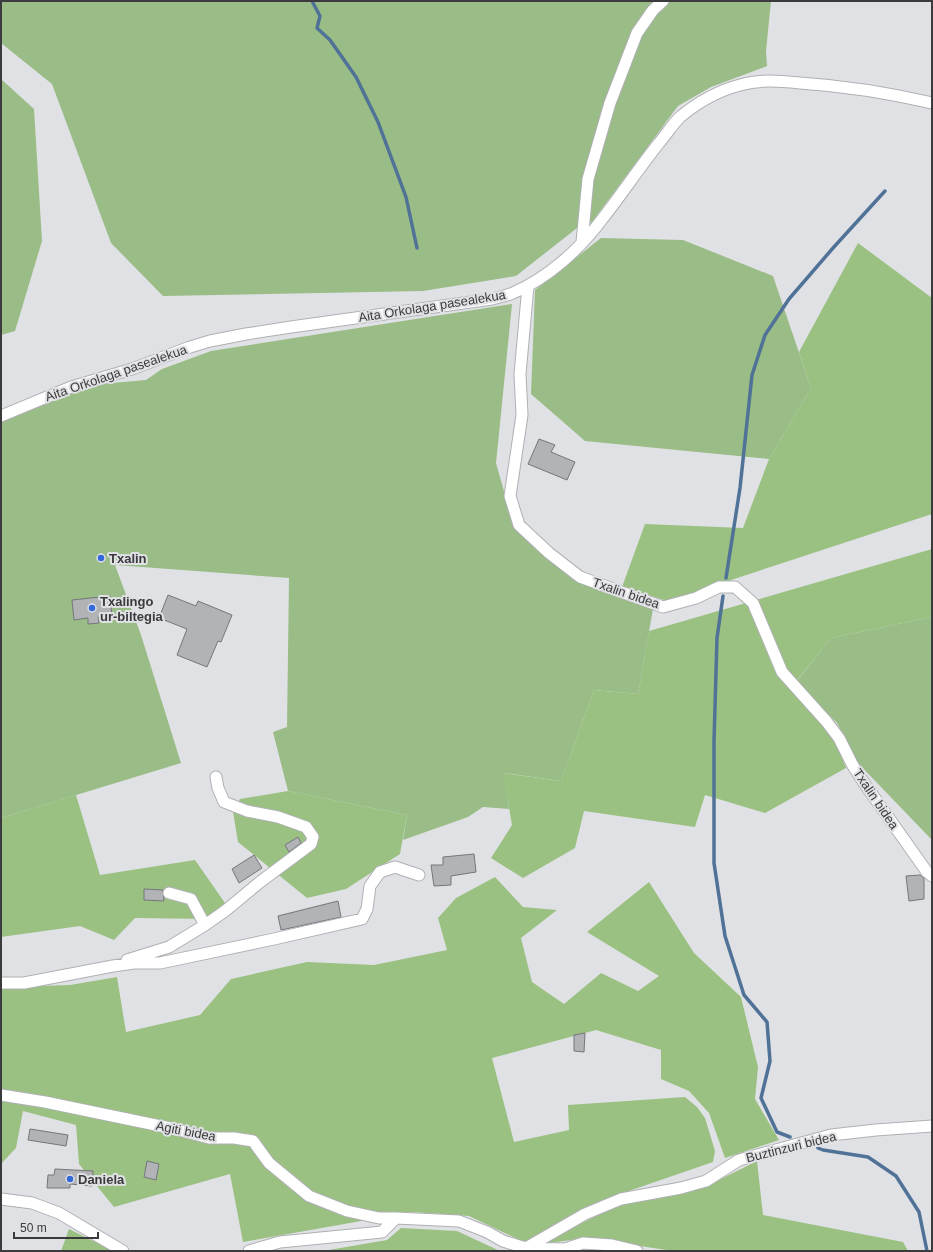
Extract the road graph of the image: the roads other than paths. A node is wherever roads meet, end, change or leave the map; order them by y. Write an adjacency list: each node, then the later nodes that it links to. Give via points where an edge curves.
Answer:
1 (663, 1): 3 (street, via 653,10 637,33 610,103 588,179)
2 (932, 103): 3 (street, Aita Orkolaga pasealekua, via 863,90 779,81 741,84 723,90 708,96 678,119)
3 (582, 242): 4 (street, Aita Orkolaga pasealekua, via 560,263)
4 (528, 286): 5 (street, Aita Orkolaga pasealekua, via 492,299 291,327 210,342 71,387); 8 (street, Txalin bidea, via 520,374 522,415 510,496 519,525 580,577 663,607 696,598 719,587 735,587 753,603 782,672 826,721 864,784)
5 (1, 416)
6 (216, 777): 10 (street, via 224,802 306,827 313,836 311,844)
7 (419, 875): 11 (street, via 396,867 380,872 370,886 362,919 160,963)
8 (932, 876)
9 (169, 893): 10 (street, via 191,899)
10 (205, 925): 11 (street, via 169,946)
11 (114, 966): 12 (street, via 24,984)
12 (1, 983)
13 (1, 1095): 16 (street, Agiti bidea, via 52,1103 209,1138 253,1141 269,1163 309,1196 347,1211 379,1218)
14 (932, 1126): 17 (street, Buztinzuri bidea, via 831,1135 739,1160 706,1181 621,1199 585,1214)
15 (1, 1199): 18 (street, via 32,1203 59,1213)
16 (396, 1218): 17 (street, Agiti bidea, via 459,1221 503,1241); 19 (street, via 382,1232 280,1242)
17 (526, 1248): 20 (street, Agiti bidea, via 565,1249 583,1243 612,1245)
18 (123, 1251)
19 (249, 1251)
20 (637, 1251)

